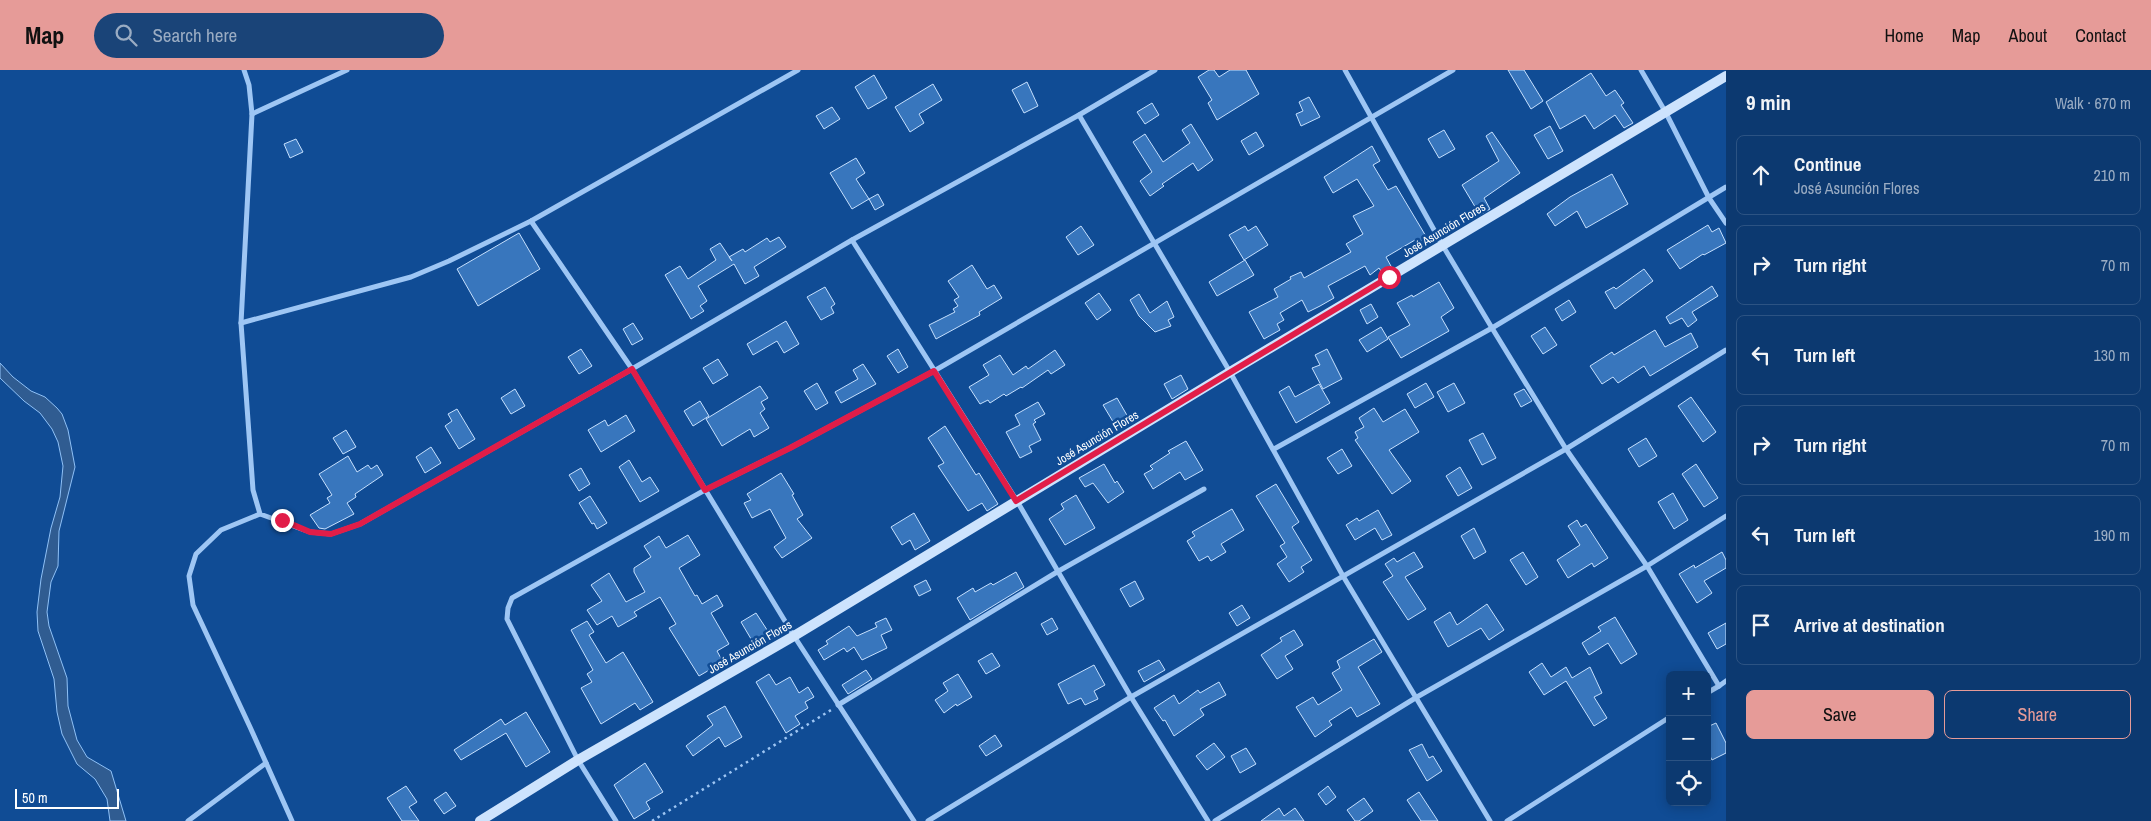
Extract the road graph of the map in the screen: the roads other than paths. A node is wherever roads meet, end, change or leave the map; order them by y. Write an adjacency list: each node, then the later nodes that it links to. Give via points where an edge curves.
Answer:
1 (244, 70): 10 (street)
2 (347, 70): 10 (street)
3 (798, 70): 15 (street)
4 (1155, 70): 11 (street)
5 (1345, 70): 12 (street)
6 (1453, 70): 12 (street)
7 (1641, 70): 9 (street)
8 (1726, 76): 9 (street, José Asunción Flores)
9 (1666, 113): 14 (street); 19 (street, José Asunción Flores)
10 (252, 114): 20 (street)
11 (1078, 116): 17 (street); 18 (street)
12 (1371, 118): 18 (street); 19 (street)
13 (1726, 188): 14 (street)
14 (1709, 198): 16 (street); 21 (street)
15 (531, 221): 20 (street, via 411,277); 23 (street)
16 (1726, 223)
17 (852, 240): 23 (street); 24 (street)
18 (1155, 242): 24 (street); 25 (street)
19 (1443, 246): 21 (street); 25 (street, José Asunción Flores)
20 (241, 323): 31 (street, via 253,490)
21 (1492, 328): 26 (street); 27 (street)
22 (1726, 350): 27 (street)
23 (632, 369): 29 (street); 31 (street, via 360,524 331,534 310,532)
24 (934, 371): 29 (street); 30 (street)
25 (1230, 372): 26 (street); 30 (street, José Asunción Flores)
26 (1274, 449): 35 (street)
27 (1566, 449): 33 (street); 35 (street)
28 (1204, 489): 34 (street)
29 (705, 490): 36 (street); 44 (street, via 512,598 507,619)
30 (1016, 501): 34 (street); 36 (street, José Asunción Flores)
31 (260, 514): 45 (street, via 221,530 196,554 189,576 193,606)
32 (1726, 516): 33 (street)
33 (1647, 566): 38 (street); 41 (street)
34 (1057, 572): 40 (street); 42 (street)
35 (1343, 576): 40 (street); 41 (street)
36 (794, 636): 42 (street); 44 (street, José Asunción Flores)
37 (1726, 681): 38 (street)
38 (1719, 686): 39 (street)
39 (1711, 691)
40 (1131, 697): 46 (street); 54 (street)
41 (1417, 697): 55 (street); 56 (street)
42 (838, 705): 51 (street)
43 (1666, 720): 57 (street)
44 (578, 760): 49 (street, José Asunción Flores); 50 (street)
45 (266, 763): 47 (street); 48 (street)
46 (938, 815): 52 (street); 53 (street)
47 (188, 821)
48 (292, 821)
49 (480, 821)
50 (616, 821)
51 (914, 821)
52 (928, 821)
53 (942, 821)
54 (1208, 821)
55 (1215, 821)
56 (1490, 821)
57 (1506, 821)

